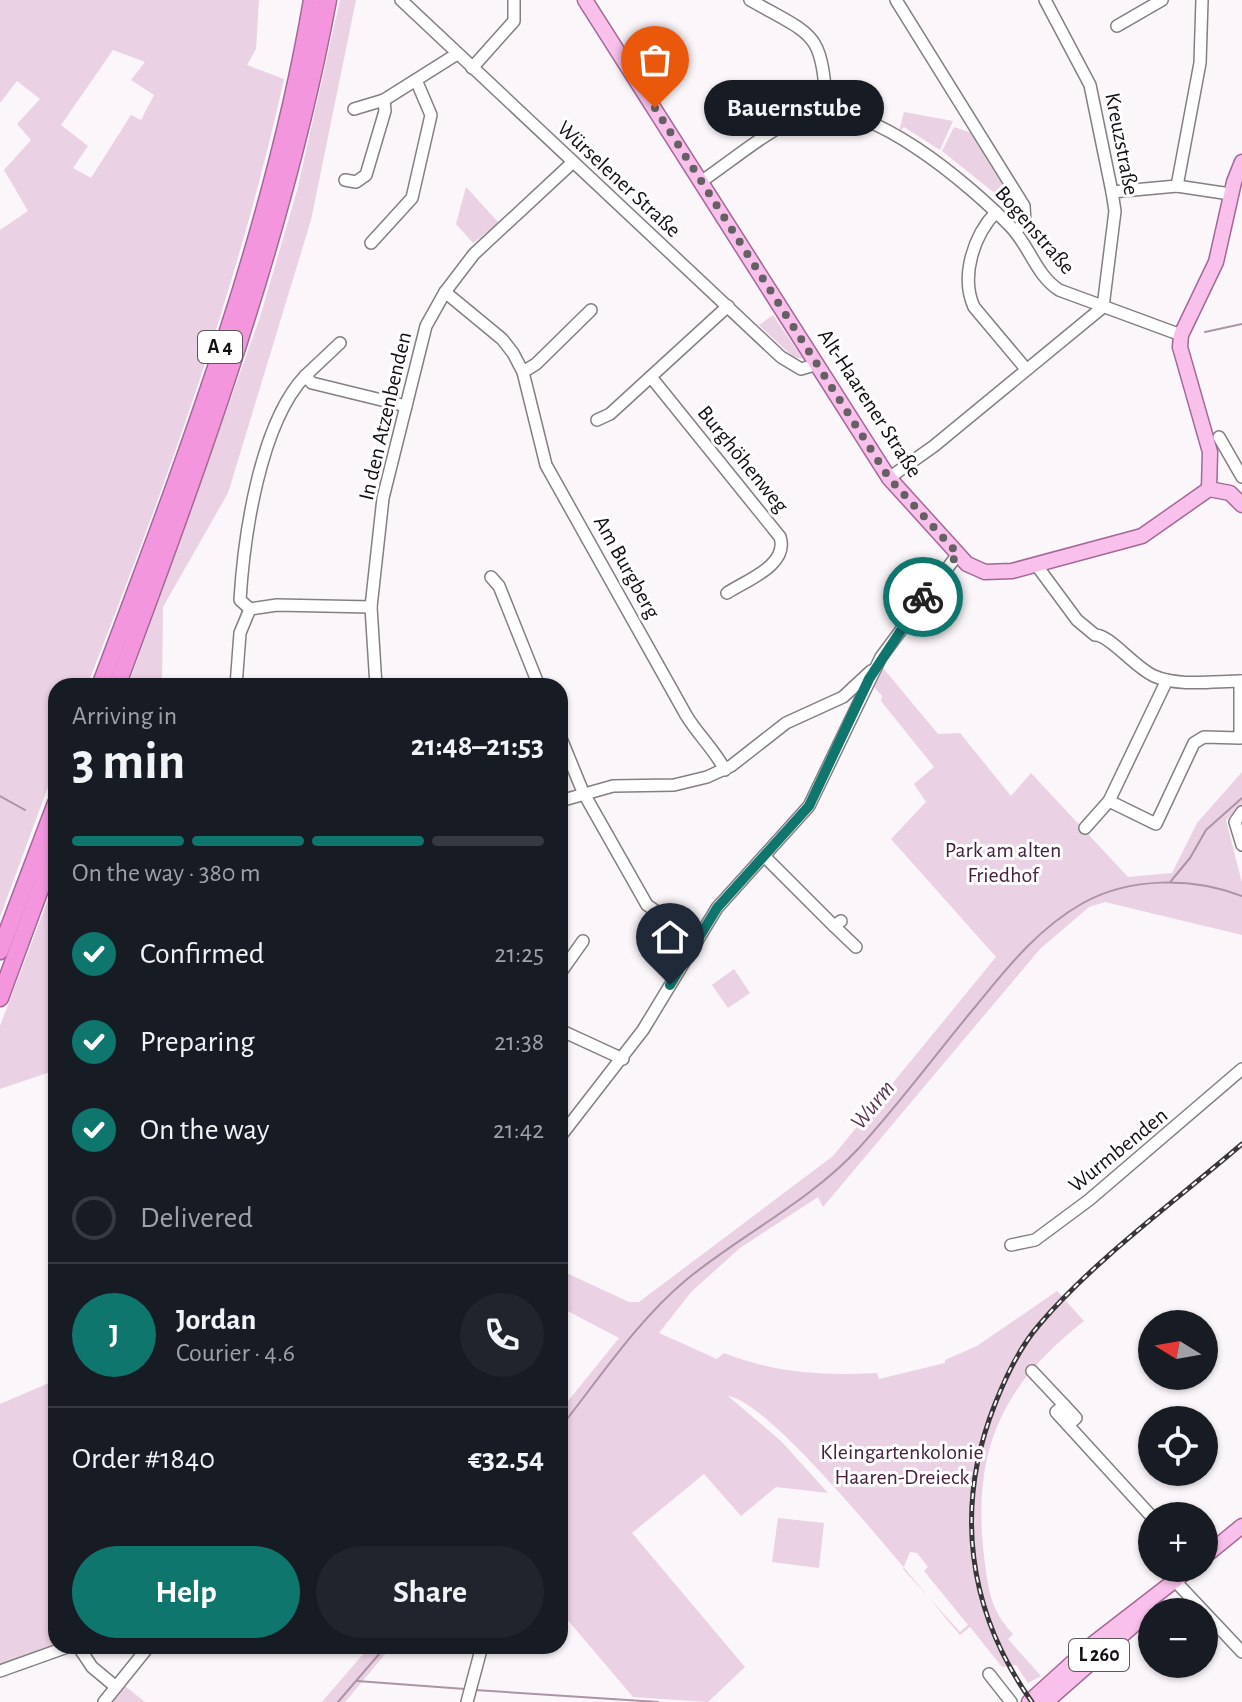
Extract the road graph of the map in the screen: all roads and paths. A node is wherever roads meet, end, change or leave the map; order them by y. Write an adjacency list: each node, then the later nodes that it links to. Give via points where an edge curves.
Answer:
1 (312, 0): 53 (highway, A 4, via 285,132 255,240 163,520)
2 (328, 0): 54 (highway, A 4, via 274,227)
3 (401, 0): 12 (street, Würselener Straße)
4 (514, 0): 13 (street, via 514,21)
5 (585, 0): 21 (main road, Alt-Haarener Straße)
6 (750, 0): 17 (street, via 818,45)
7 (896, 0): 26 (street, via 1024,206 1025,223)
8 (1045, 0): 23 (street, Kreuzstraße, via 1090,85)
9 (1162, 0): 11 (street)
10 (1202, 0): 22 (street, via 1200,63)
11 (1117, 26)
12 (457, 54): 13 (street, Würselener Straße); 14 (street)
13 (472, 68): 19 (street, Würselener Straße)
14 (416, 80): 15 (street); 27 (street, via 431,115 412,198)
15 (384, 100): 16 (street); 20 (street, via 366,175 356,182)
16 (354, 109)
17 (827, 110): 21 (street, via 793,121); 25 (street, Bogenstraße, via 849,114 903,142)
18 (1242, 162): 24 (main road)
19 (572, 163): 28 (street, In den Atzenbenden, via 474,254); 29 (street, Würselener Straße)
20 (345, 180)
21 (702, 181): 34 (main road, Alt-Haarener Straße)
22 (1177, 186): 23 (street); 24 (street)
23 (1112, 192): 30 (street, Kreuzstraße, via 1115,211)
24 (1233, 204): 32 (main road, via 1216,262)
25 (996, 212): 26 (street, Bogenstraße); 35 (street, via 976,242 970,296)
26 (1015, 231): 30 (street, Bogenstraße, via 1051,285)
27 (371, 243)
28 (445, 292): 36 (street, Am Burgberg, via 502,339); 39 (street, In den Atzenbenden, via 426,326)
29 (728, 306): 34 (street, Würselener Straße, via 795,367 805,370); 38 (street)
30 (1103, 307): 32 (street, Bogenstraße); 35 (street)
31 (591, 310): 36 (street)
32 (1181, 335): 44 (main road, via 1181,360 1210,452)
33 (340, 343): 37 (street)
34 (818, 364): 43 (main road, Alt-Haarener Straße)
35 (1026, 369): 43 (street)
36 (523, 372): 63 (street, Am Burgberg, via 546,465 695,730 711,744)
37 (305, 376): 39 (street, via 312,383); 51 (street, via 291,391 252,501 240,600)
38 (651, 377): 40 (street); 49 (street, Burghöhenweg, via 780,537 778,560)
39 (406, 406): 50 (street, In den Atzenbenden, via 383,498)
40 (597, 420)
41 (1219, 437): 42 (street)
42 (1242, 477)
43 (889, 478): 46 (main road, Alt-Haarener Straße)
44 (1209, 489): 45 (main road); 47 (main road, Alt-Haarener Straße, via 1154,531)
45 (1240, 498)
46 (958, 554): 47 (main road, Alt-Haarener Straße, via 985,572); 52 (street)
47 (1037, 566): 58 (street, via 1077,620 1095,635 1108,637 1115,649 1147,672)
48 (491, 577): 57 (street)
49 (727, 593)
50 (371, 607): 51 (street); 56 (street, In den Atzenbenden)
51 (250, 609): 55 (street, via 240,633)
52 (877, 665): 60 (street); 61 (street)
53 (103, 678)
54 (120, 678)
55 (237, 678)
56 (375, 678)
57 (536, 678)
58 (1167, 680): 59 (street); 66 (street)
59 (1241, 681): 66 (street, via 1240,738 1204,737 1194,743 1156,824)
60 (843, 697): 61 (street); 63 (street, via 786,723)
61 (858, 708): 71 (street, via 809,806)
62 (568, 755): 64 (street)
63 (725, 770): 64 (street, via 684,784)
64 (583, 792): 65 (street); 73 (street, via 647,905)
65 (568, 798)
66 (1109, 801): 68 (street)
67 (1242, 812): 69 (street, via 1235,822)
68 (1085, 828)
69 (1242, 845)
70 (48, 847): 72 (highway)
71 (764, 856): 73 (street); 75 (street)
72 (38, 872): 76 (highway); 78 (highway)
73 (697, 939): 80 (street)
74 (583, 941): 77 (street)
75 (856, 947)
76 (0, 951)
77 (568, 962)
78 (0, 998)
79 (568, 1034): 80 (street)
80 (623, 1059): 82 (street)
81 (1242, 1069): 83 (street, Wurmbenden, via 1089,1200 1035,1240)
82 (568, 1127)
83 (1011, 1245)
84 (1032, 1371): 85 (street, via 1064,1405 1056,1412)
85 (1138, 1502)
86 (1242, 1526): 87 (main road)
87 (1218, 1546)
88 (1176, 1582): 89 (main road, L 260); 92 (street)
89 (1156, 1598)
90 (1138, 1608): 103 (main road, L 260)
91 (1138, 1621): 104 (main road, L 260)
92 (1242, 1652)
93 (48, 1654): 97 (street)
94 (83, 1654): 99 (street)
95 (143, 1654): 99 (street)
96 (480, 1654): 100 (street)
97 (0, 1671)
98 (989, 1674): 102 (street)
99 (116, 1687): 101 (street)
100 (469, 1693)
101 (104, 1702)
102 (1011, 1702)
103 (1029, 1702)
104 (1046, 1702)

